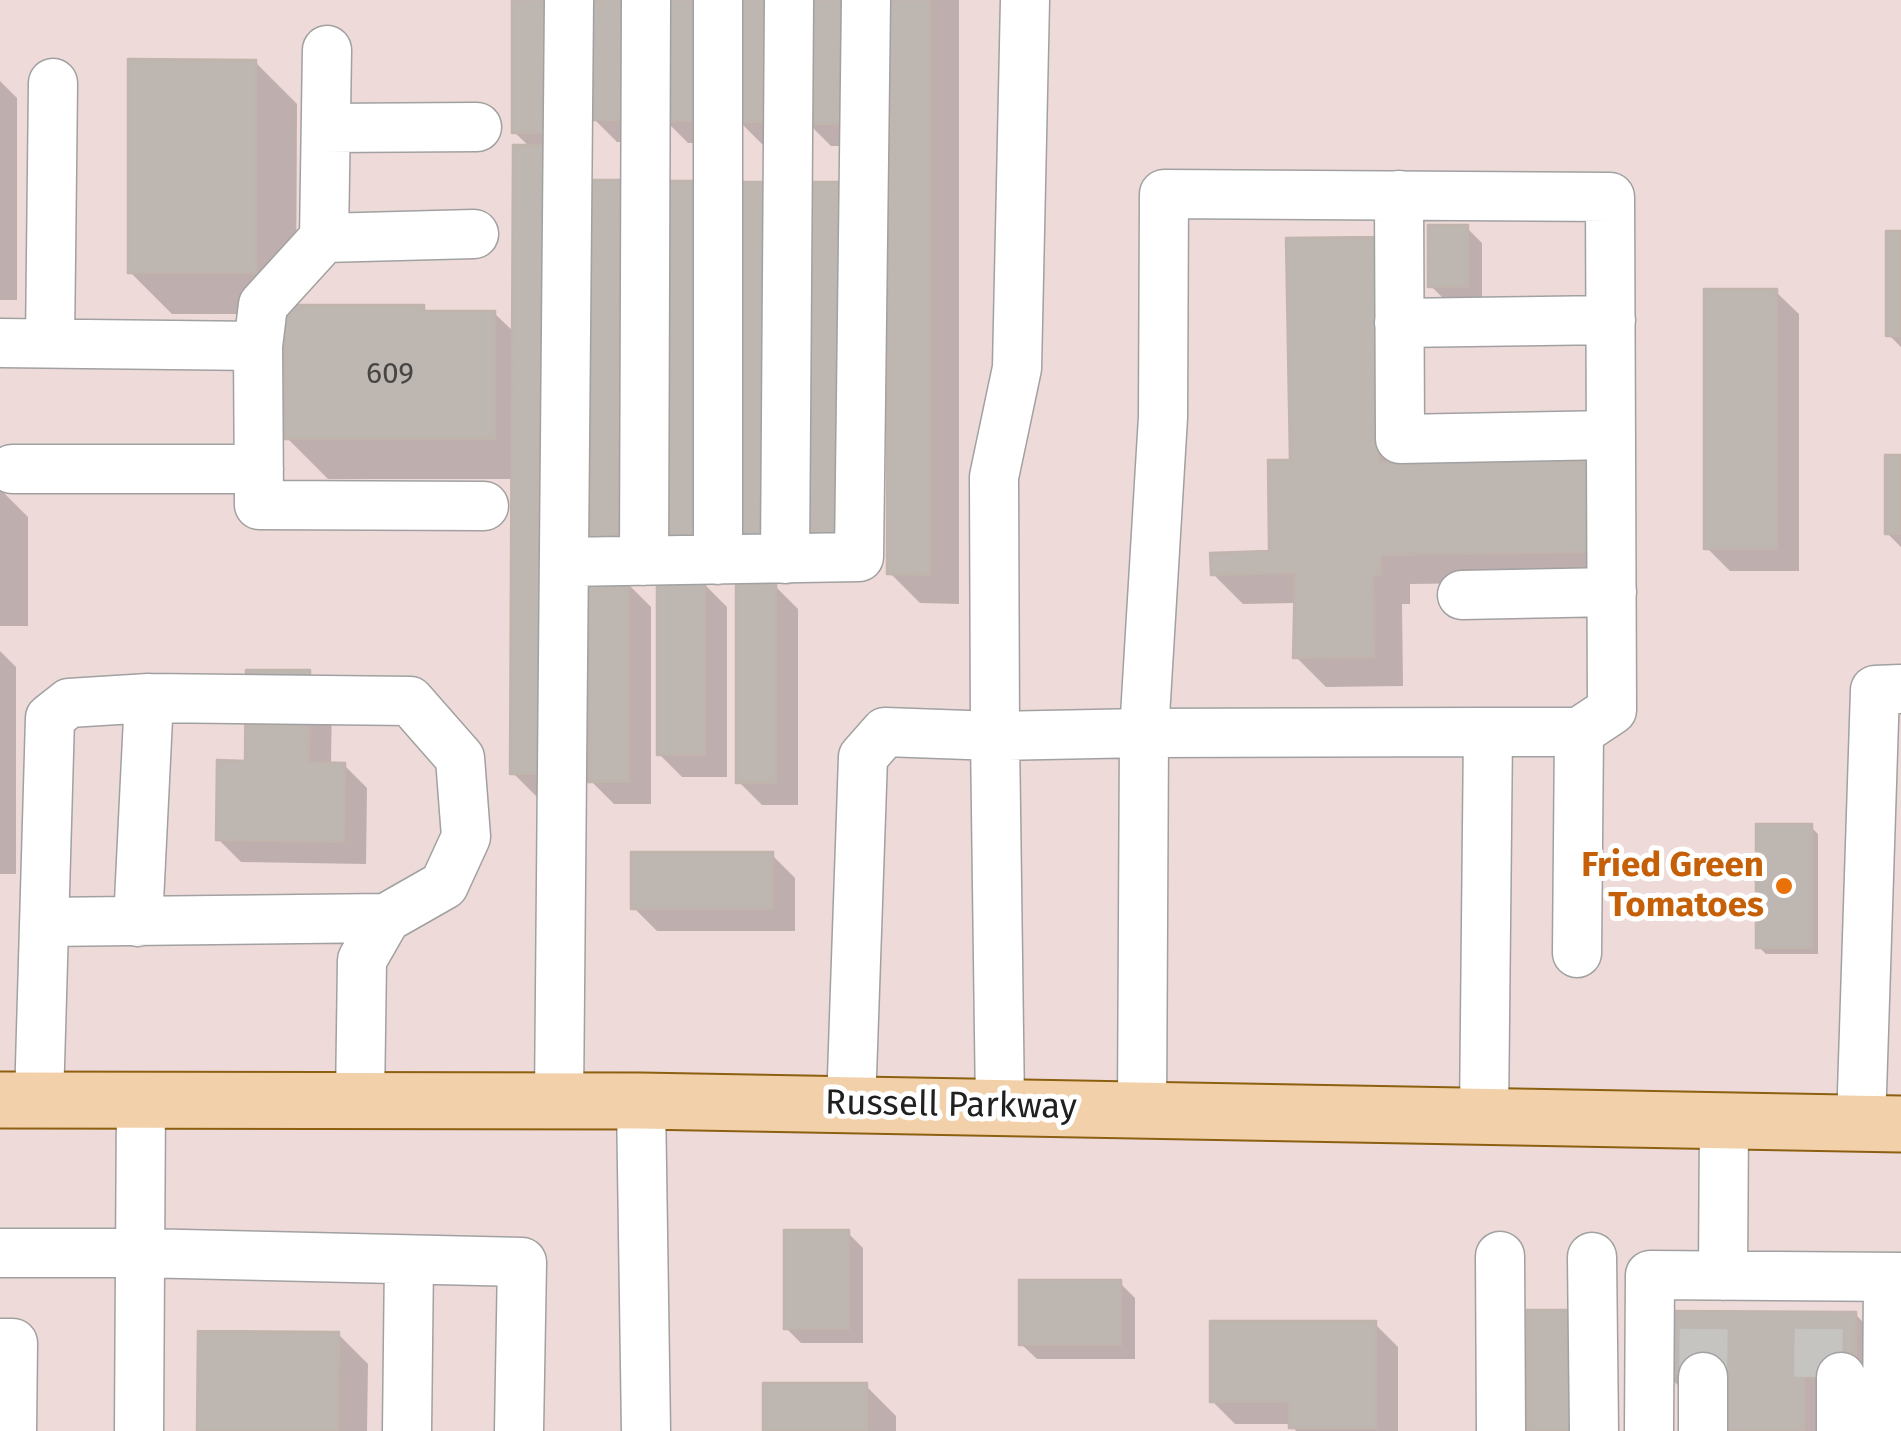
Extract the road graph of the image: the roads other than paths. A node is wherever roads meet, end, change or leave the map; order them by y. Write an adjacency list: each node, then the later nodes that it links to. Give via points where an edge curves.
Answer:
1 (569, 0): 26 (street)
2 (646, 0): 25 (street)
3 (718, 0): 24 (street)
4 (789, 0): 23 (street)
5 (866, 0): 23 (street, via 859,557)
6 (1025, 0): 34 (street, via 1017,368 994,476)
7 (327, 50): 10 (street)
8 (53, 83): 17 (street)
9 (477, 127): 10 (street)
10 (326, 128): 13 (street)
11 (1398, 195): 14 (street, via 1610,197); 15 (street); 33 (street, via 1164,194 1163,416)
12 (474, 234): 13 (street)
13 (324, 238): 18 (street, via 263,305)
14 (1611, 320): 15 (street); 19 (street)
15 (1399, 323): 19 (street, via 1400,439)
16 (0, 342): 17 (street)
17 (50, 343): 18 (street)
18 (258, 346): 21 (street)
19 (1611, 436): 27 (street)
20 (12, 469): 21 (street)
21 (259, 469): 22 (street, via 259,505)
22 (484, 506)
23 (785, 558): 24 (street)
24 (718, 560): 25 (street)
25 (644, 561): 26 (street)
26 (564, 562): 42 (street)
27 (1612, 592): 28 (street); 32 (street, via 1612,710)
28 (1462, 595)
29 (1901, 690): 49 (street, via 1875,690)
30 (149, 698): 35 (street, via 410,701 460,758 466,837 444,885); 36 (street, via 70,703 50,718); 37 (street)
31 (1488, 732): 32 (street); 33 (street); 47 (street)
32 (1579, 732): 38 (street)
33 (1144, 733): 34 (street); 46 (street)
34 (995, 736): 44 (street, via 885,732 863,757); 45 (street)
35 (386, 918): 37 (street); 41 (street, via 362,960)
36 (44, 922): 37 (street); 39 (street)
37 (138, 922)
38 (1577, 953)
39 (19, 1100): 40 (main road, Russell Parkway)
40 (141, 1101): 41 (main road, Russell Parkway); 50 (street)
41 (360, 1101): 42 (main road, Russell Parkway)
42 (559, 1101): 43 (main road, Russell Parkway)
43 (641, 1101): 44 (main road, Russell Parkway); 61 (street)
44 (851, 1105): 45 (main road, Russell Parkway)
45 (1000, 1107): 46 (main road, Russell Parkway)
46 (1142, 1110): 47 (main road, Russell Parkway)
47 (1484, 1116): 48 (main road, Russell Parkway)
48 (1724, 1120): 49 (main road, Russell Parkway); 54 (street)
49 (1881, 1123)
50 (140, 1253): 51 (street); 53 (street); 58 (street)
51 (0, 1254)
52 (1500, 1256): 62 (street)
53 (410, 1260): 59 (street); 60 (street, via 522,1262)
54 (1668, 1280): 55 (street); 63 (street); 64 (street)
55 (1852, 1288): 69 (street)
56 (0, 1343): 57 (street, via 12,1343)
57 (12, 1431)
58 (138, 1431)
59 (408, 1431)
60 (519, 1431)
61 (646, 1431)
62 (1502, 1431)
63 (1594, 1431)
64 (1649, 1431)
65 (1680, 1431): 66 (street, via 1692,1377)
66 (1703, 1431)
67 (1818, 1431): 68 (street, via 1830,1378)
68 (1841, 1431)
69 (1887, 1431)

